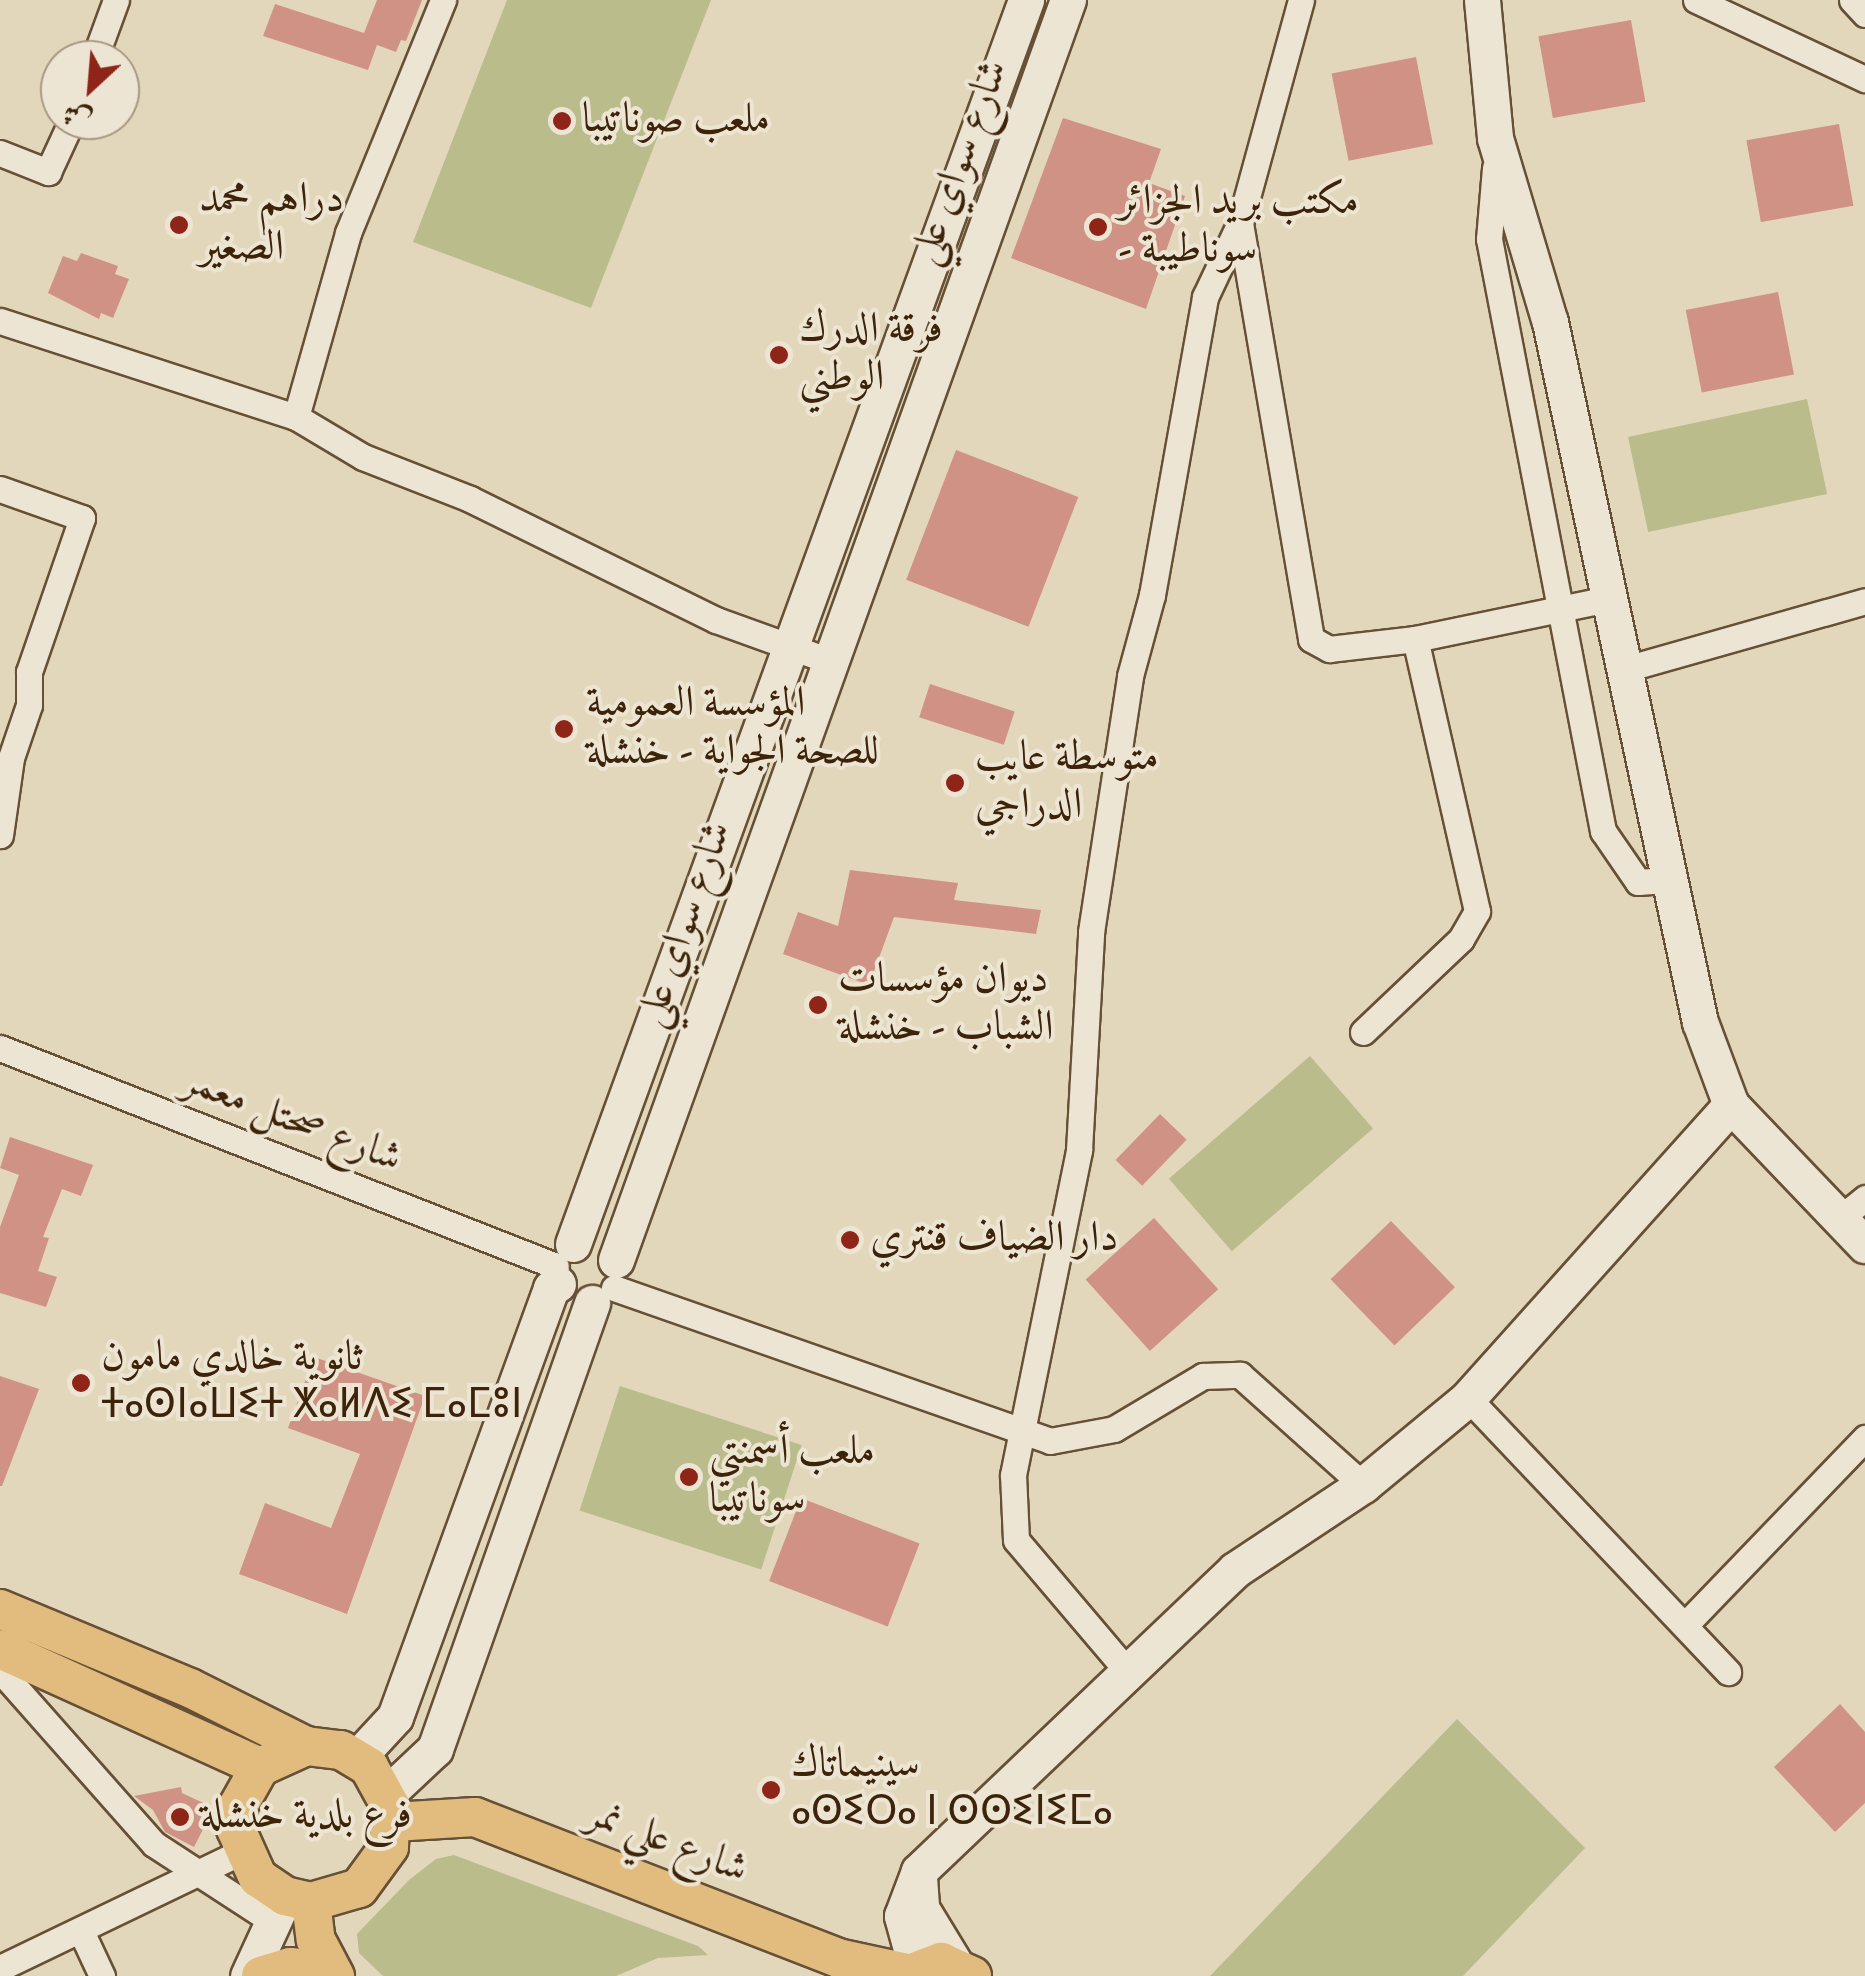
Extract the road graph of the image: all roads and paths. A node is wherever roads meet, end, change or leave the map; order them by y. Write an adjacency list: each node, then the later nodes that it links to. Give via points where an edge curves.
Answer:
1 (116, 0): 10 (street)
2 (443, 0): 19 (street, via 348,233)
3 (1026, 0): 15 (main road, شارع سواي علي)
4 (1068, 0): 16 (main road, شارع سواي علي)
5 (1301, 0): 17 (street)
6 (1482, 0): 12 (main road)
7 (1696, 0): 11 (street)
8 (1852, 0): 9 (street)
9 (1865, 14)
10 (101, 40)
11 (1865, 79)
12 (1495, 138): 21 (main road, via 1550,322); 23 (street, via 1489,239)
13 (63, 140): 14 (street, via 48,172)
14 (0, 153)
15 (965, 174): 16 (main road); 25 (main road, شارع سواي علي)
16 (1000, 188): 26 (main road, شارع سواي علي)
17 (1240, 223): 24 (street, via 1311,638 1329,649); 39 (street, via 1205,297 1152,595 1130,676 1091,932 1079,1150)
18 (0, 321): 19 (street)
19 (296, 417): 25 (street, via 363,457 470,499 716,620)
20 (0, 489): 28 (street, via 82,518 28,672 29,705 11,758)
21 (1613, 598): 23 (street); 27 (main road)
22 (1865, 601): 27 (street)
23 (1563, 609): 24 (street); 29 (street, via 1603,831 1638,882)
24 (1415, 639): 30 (street, via 1477,911 1461,940)
25 (794, 650): 26 (street); 36 (main road, شارع سواي علي)
26 (830, 661): 37 (main road, شارع سواي علي)
27 (1629, 668): 29 (main road)
28 (0, 835)
29 (1666, 880): 32 (main road, via 1700,1022)
30 (1363, 1032)
31 (0, 1048): 36 (street, شارع صحتل معمر)
32 (1732, 1105): 34 (main road); 38 (main road)
33 (1865, 1198): 34 (street)
34 (1838, 1220): 35 (main road)
35 (1865, 1244)
36 (562, 1265): 37 (main road, via 576,1301); 37 (main road, via 598,1242); 49 (main road, شارع سواي علي, via 395,1717)
37 (607, 1284): 39 (street); 51 (main road, شارع سواي علي, via 435,1749)
38 (1468, 1398): 41 (main road); 43 (street)
39 (1025, 1432): 41 (street, via 1050,1441 1114,1430 1203,1376 1240,1375); 46 (street, via 1012,1475 1016,1540)
40 (1865, 1438): 43 (street)
41 (1364, 1485): 46 (main road, via 1235,1570)
42 (0, 1609): 48 (main road, via 190,1688)
43 (1687, 1623): 47 (street)
44 (0, 1649): 50 (main road)
45 (0, 1670): 53 (street, via 137,1827)
46 (1128, 1672): 54 (main road)
47 (1728, 1672)
48 (306, 1746): 49 (main road); 50 (main road)
49 (356, 1758): 51 (main road)
50 (260, 1767): 52 (main road, via 238,1806)
51 (390, 1808): 55 (main road, via 384,1859 360,1888); 59 (main road, شارع علي نمر, via 475,1816 838,1958)
52 (241, 1852): 53 (street); 55 (main road)
53 (195, 1872): 55 (street); 56 (street)
54 (919, 1872): 58 (main road, via 921,1908); 59 (main road, via 902,1916)
55 (289, 1906): 60 (main road); 62 (main road)
56 (81, 1931): 57 (street); 61 (street)
57 (0, 1968)
58 (964, 1970): 59 (main road, شارع علي نمر)
59 (909, 1972)
60 (332, 1973): 63 (main road, via 290,1968)
61 (102, 1976)
62 (248, 1976)
63 (262, 1976)

